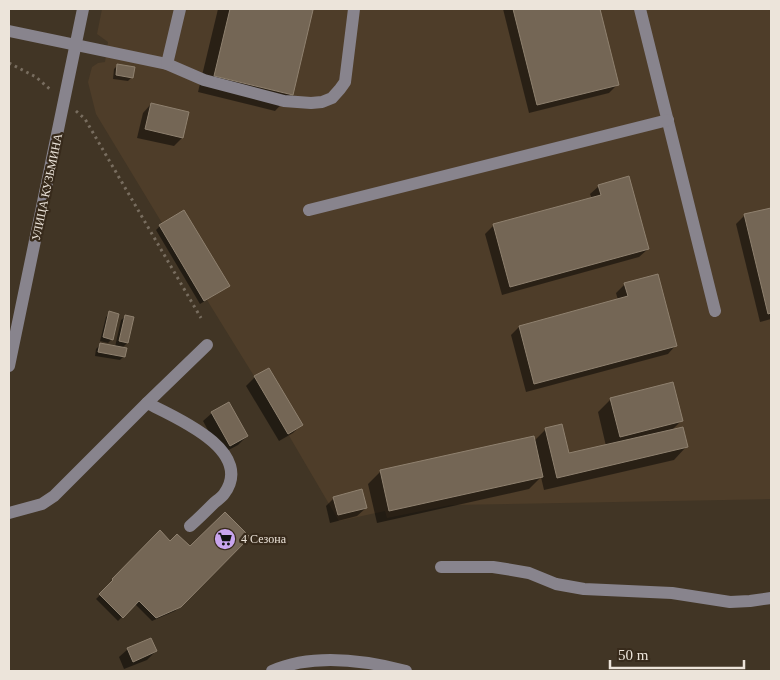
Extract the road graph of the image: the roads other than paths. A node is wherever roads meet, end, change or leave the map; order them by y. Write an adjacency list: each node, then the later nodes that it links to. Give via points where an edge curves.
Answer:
1 (83, 9): 6 (street, УЛИЦА КУЗЬМИНА)
2 (180, 9): 7 (street)
3 (354, 9): 7 (street, via 345,82 332,98 322,102 284,102 204,80)
4 (640, 9): 8 (street)
5 (9, 31): 6 (street)
6 (76, 45): 7 (street); 11 (street, УЛИЦА КУЗЬМИНА)
7 (167, 64)
8 (668, 120): 9 (street); 10 (street)
9 (309, 210)
10 (715, 311)
11 (11, 343): 13 (street, УЛИЦА КУЗЬМИНА)
12 (207, 345): 14 (street)
13 (9, 366)
14 (147, 402): 15 (street, via 54,496 42,504); 16 (street, via 208,436 230,464 230,482 224,493)
15 (9, 513)
16 (190, 526)
17 (441, 567): 18 (street, via 506,569 584,589 672,593 730,602)
18 (771, 598)
19 (272, 671): 20 (street, via 298,663 337,660)
20 (406, 671)

